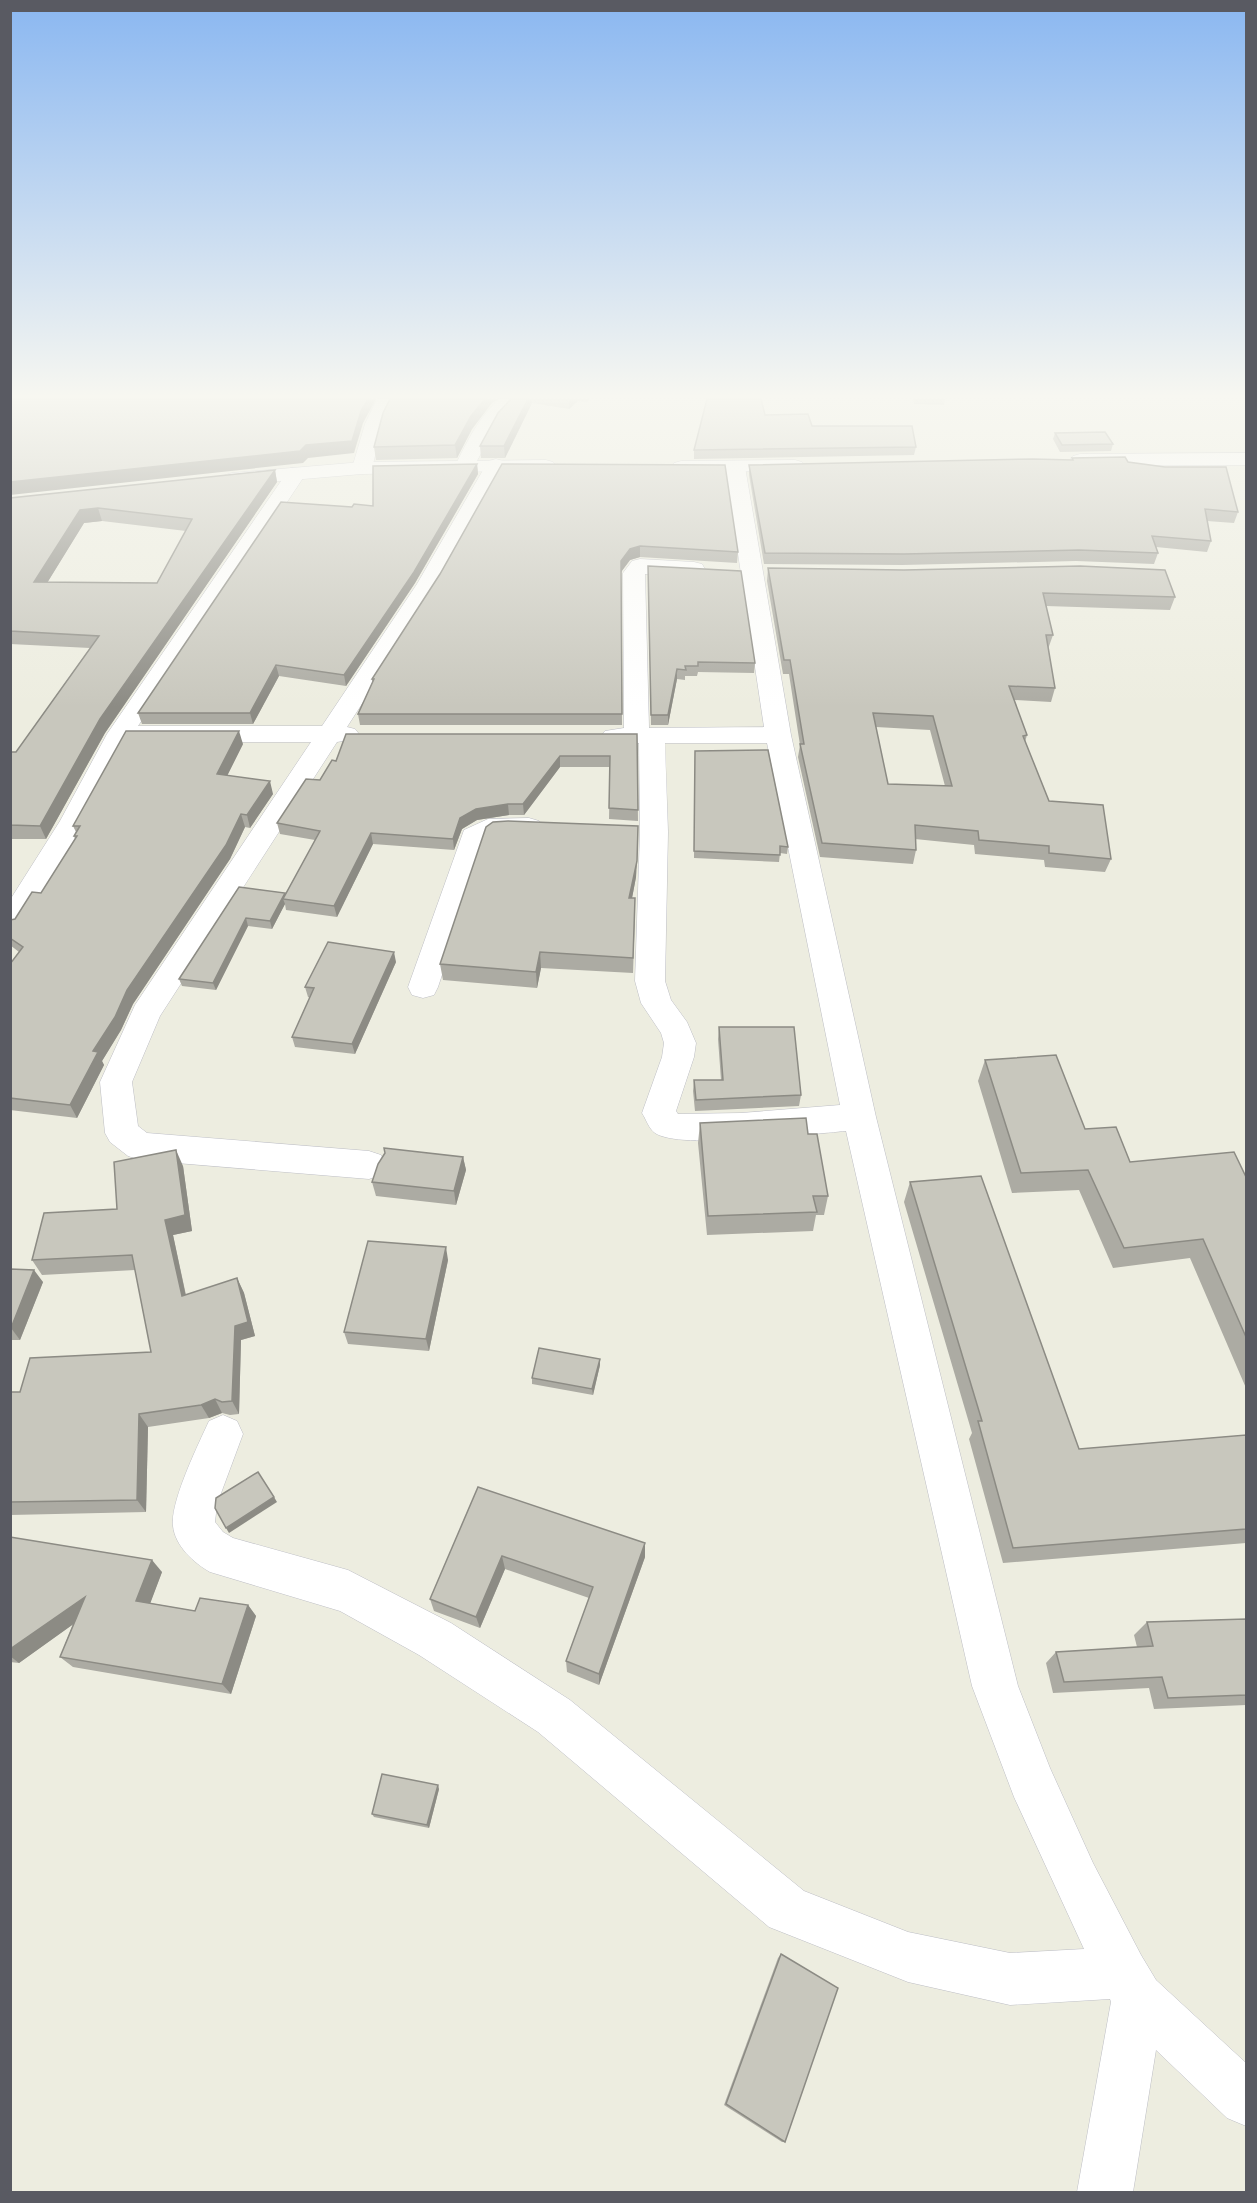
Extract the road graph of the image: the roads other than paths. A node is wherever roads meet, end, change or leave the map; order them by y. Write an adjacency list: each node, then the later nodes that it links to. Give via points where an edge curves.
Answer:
1 (277, 502): 5 (street)
2 (475, 502): 6 (street, via 428,584)
3 (738, 502): 4 (street)
4 (743, 571): 9 (street); 10 (street, via 648,566 636,569)
5 (120, 734): 6 (street); 12 (street, via 74,821)
6 (330, 734): 7 (street); 15 (street, via 146,1013 116,1082 117,1105 122,1133 140,1146)
7 (365, 734)
8 (590, 735): 10 (street)
9 (778, 735): 10 (street); 14 (street)
10 (644, 736): 14 (street, via 643,832 650,981 656,1003 676,1030 680,1043 661,1117 677,1127)
11 (553, 828): 13 (street, via 488,828 474,836)
12 (10, 924)
13 (423, 987)
14 (859, 1117): 17 (street, via 995,1686 1076,1880)
15 (369, 1165)
16 (223, 1434): 17 (street, via 196,1504 194,1527 208,1547 225,1557 348,1592 435,1639 554,1716 787,1909 908,1957 1010,1979)
17 (1130, 1985): 18 (street); 19 (street)
18 (1246, 2098)
19 (1105, 2193)

